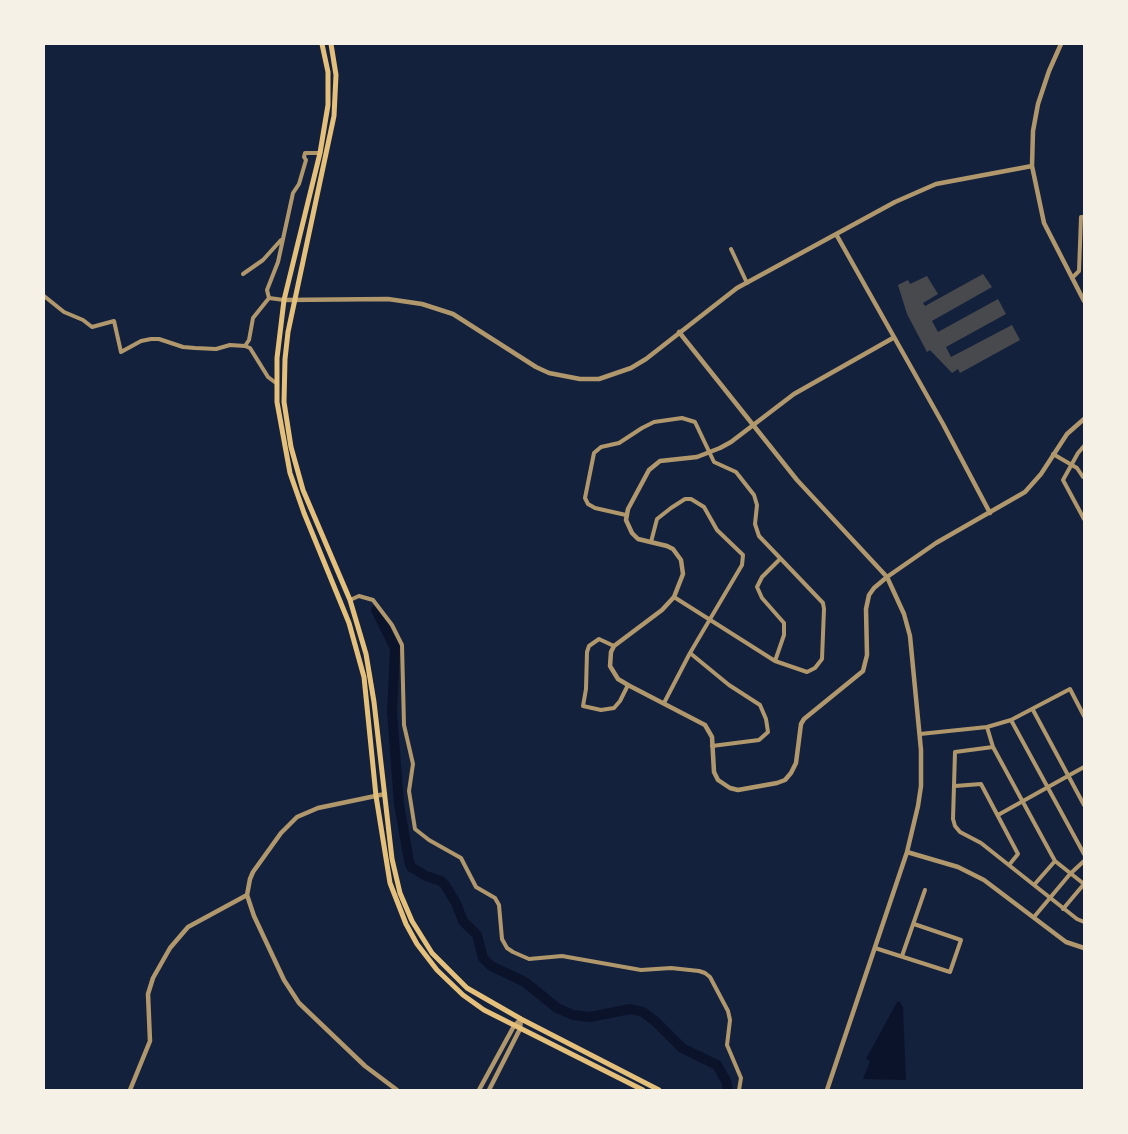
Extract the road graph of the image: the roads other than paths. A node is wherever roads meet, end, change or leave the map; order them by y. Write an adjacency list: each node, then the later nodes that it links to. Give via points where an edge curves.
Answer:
1 (322, 44): 4 (main road, via 328,88)
2 (331, 44): 16 (main road, via 336,75 334,116)
3 (1061, 44): 5 (street, via 1038,104)
4 (320, 153): 8 (street, via 305,153); 15 (main road)
5 (1032, 166): 7 (street, via 936,184); 11 (street, via 1044,223)
6 (1084, 217): 11 (street, via 1079,271)
7 (836, 234): 12 (street); 19 (street)
8 (282, 239): 10 (street); 14 (street, via 267,290)
9 (730, 249): 12 (street)
10 (243, 274)
11 (1072, 278): 17 (street)
12 (747, 283): 18 (street)
13 (44, 296): 20 (street, via 92,327 114,321 121,352 151,339 195,348)
14 (269, 298): 15 (street); 20 (street, via 253,318)
15 (284, 300): 16 (street); 21 (main road)
16 (293, 300): 18 (street, via 388,299 422,304 460,318 536,367 580,379 611,376 631,368); 37 (main road, via 284,382 291,447 306,498)
17 (1084, 301)
18 (680, 333): 23 (street)
19 (893, 338): 23 (street, via 794,394); 30 (street)
20 (245, 346): 21 (street)
21 (276, 383): 56 (main road, via 290,472 349,623 362,667)
22 (1084, 419): 26 (street)
23 (753, 425): 25 (street); 35 (street, via 818,505)
24 (1084, 446): 27 (street)
25 (710, 453): 31 (street, via 654,465); 31 (street, via 695,422 682,418 654,422 619,443 596,450 586,501 595,508); 34 (street, via 718,465 736,472 754,495 757,531)
26 (1053, 454): 27 (street); 30 (street, via 1025,492)
27 (1071, 465): 28 (street); 29 (street, via 1063,480)
28 (1084, 476)
29 (1083, 511): 32 (street)
30 (990, 513): 35 (street)
31 (626, 515): 33 (street, via 632,533)
32 (1084, 519)
33 (651, 542): 36 (street, via 673,549 681,560 682,574); 38 (street, via 657,519 685,499 691,499 704,507 717,530 741,551 742,565)
34 (780, 559): 41 (street, via 757,587 784,623); 41 (street, via 823,603 823,652 820,663 807,672)
35 (886, 577): 48 (street, via 910,636); 49 (street, via 869,595 863,671 804,718 796,763 785,780 738,790 730,788 714,772)
36 (674, 597): 38 (street); 39 (street)
37 (350, 600): 55 (main road, via 366,654); 86 (street, via 359,596 374,600 402,645 404,725 413,764 409,791 415,829 461,858 476,887 495,898 500,905 502,939 507,948 529,959 562,957 641,970 699,970 710,976 728,1011 727,1045 741,1078)
38 (710, 620): 40 (street); 41 (street)
39 (614, 646): 42 (street, via 610,666 618,679); 42 (street, via 599,639 590,646 583,706 614,708)
40 (690, 653): 43 (street); 49 (street, via 760,705 766,719 768,732 759,740)
41 (775, 660)
42 (628, 685): 43 (street)
43 (664, 703): 49 (street, via 705,725)
44 (1033, 710): 45 (street, via 1070,690); 46 (street); 52 (street)
45 (1084, 716)
46 (1011, 720): 47 (street); 54 (street)
47 (987, 728): 48 (street); 50 (street)
48 (920, 734): 60 (street, via 921,786)
49 (712, 746)
50 (993, 747): 53 (street, via 955,752); 57 (street)
51 (1084, 767): 52 (street)
52 (1068, 776): 54 (street); 58 (street)
53 (955, 786): 59 (street, via 981,784); 64 (street, via 955,826)
54 (1047, 787): 57 (street); 61 (street)
55 (385, 794): 56 (street); 78 (main road, via 396,877 420,936 467,988)
56 (376, 796): 69 (street, via 318,808 297,817 253,872); 79 (main road, via 390,883 417,944 463,995)
57 (1022, 801): 59 (street); 62 (street)
58 (1084, 805)
59 (998, 815): 64 (street, via 1018,854)
60 (907, 852): 72 (street, via 969,872 998,888); 75 (street)
61 (1084, 854)
62 (1055, 861): 65 (street); 67 (street)
63 (1084, 861): 65 (street)
64 (1009, 865): 67 (street)
65 (1070, 874): 66 (street); 70 (street)
66 (1084, 884): 71 (street)
67 (1034, 885): 70 (street)
68 (925, 890): 74 (street)
69 (247, 895): 80 (street, via 188,927 170,948 148,994 150,1041); 81 (street, via 274,958 299,1003 364,1066)
70 (1049, 898): 71 (street); 72 (street)
71 (1063, 909): 73 (street)
72 (1034, 917): 76 (street, via 1066,942)
73 (1084, 922)
74 (914, 924): 77 (street); 77 (street, via 961,940 950,972)
75 (875, 948): 77 (street); 87 (street)
76 (1084, 948)
77 (902, 956)
78 (521, 1019): 79 (street); 85 (main road)
79 (517, 1027): 82 (street); 83 (street); 84 (main road)
80 (130, 1090)
81 (397, 1090)
82 (479, 1090)
83 (489, 1090)
84 (643, 1090)
85 (658, 1090)
86 (740, 1090)
87 (827, 1090)

